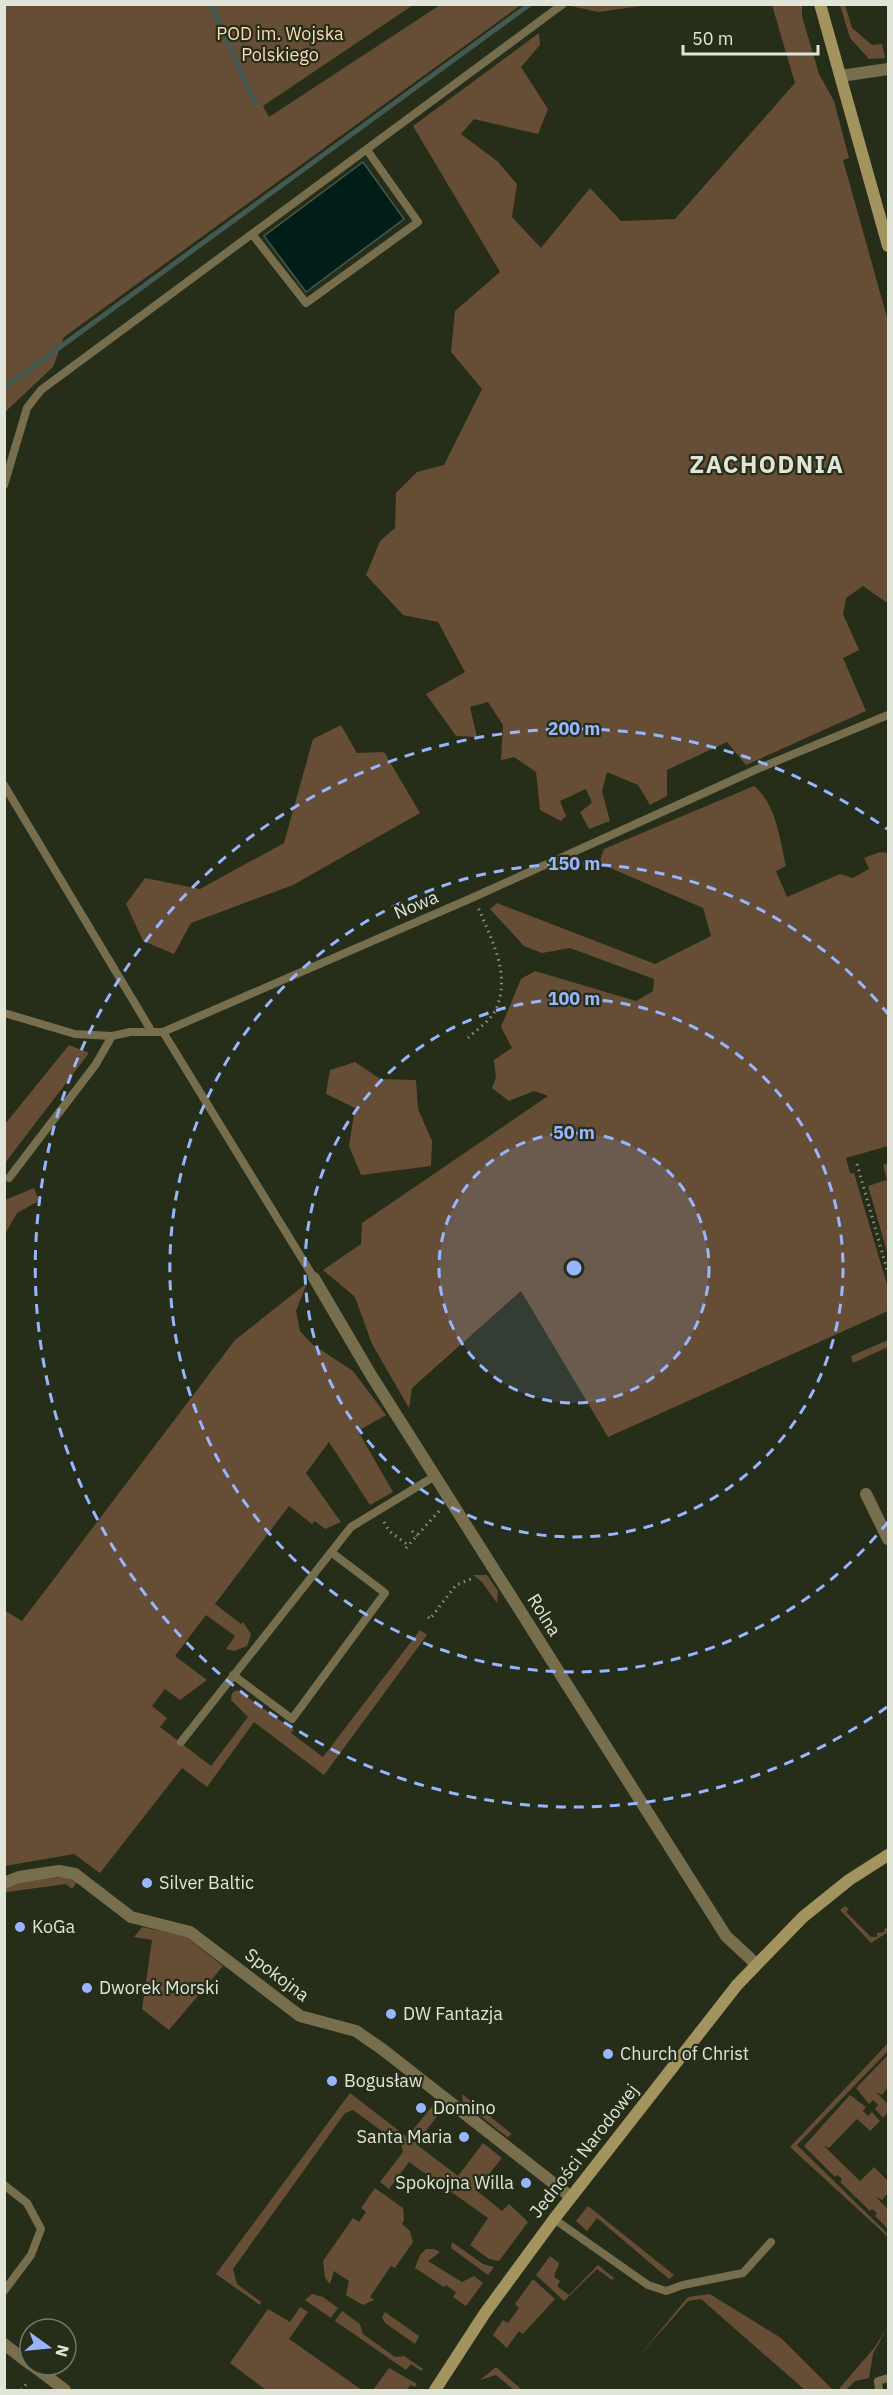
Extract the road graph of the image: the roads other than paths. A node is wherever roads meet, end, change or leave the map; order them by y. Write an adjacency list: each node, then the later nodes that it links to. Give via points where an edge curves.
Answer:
1 (563, 4): 5 (lane)
2 (820, 4): 4 (street)
3 (888, 69): 4 (street)
4 (841, 76): 7 (street)
5 (367, 150): 6 (lane); 6 (lane, via 418,222 306,303)
6 (252, 234): 8 (lane, via 41,390 27,408)
7 (888, 246)
8 (4, 485)
9 (888, 715): 13 (lane, Nowa)
10 (4, 785): 12 (lane)
11 (4, 1014): 14 (lane, Nowa, via 75,1034)
12 (152, 1032): 13 (lane, Nowa); 14 (lane, Nowa)
13 (163, 1032): 16 (lane)
14 (112, 1036): 15 (lane, via 96,1064)
15 (9, 1178)
16 (314, 1278): 17 (street, Rolna)
17 (435, 1476): 20 (lane, via 351,1527); 25 (street, Rolna, via 726,1936)
18 (866, 1494): 19 (street)
19 (888, 1539)
20 (331, 1552): 21 (lane); 21 (lane, via 385,1593 292,1719)
21 (233, 1675): 22 (lane)
22 (181, 1742)
23 (888, 1855): 25 (street, Jedności Narodowej, via 818,1903)
24 (4, 1883): 27 (street, Spokojna, via 19,1876 67,1872 83,1879 131,1917 190,1932 300,2016 356,2031 382,2049)
25 (755, 1963): 27 (street, Jedności Narodowej)
26 (4, 2186): 30 (lane, via 27,2203 41,2229 32,2255)
27 (570, 2197): 28 (street, Jedności Narodowej)
28 (554, 2218): 29 (lane, via 648,2285 666,2291 743,2273); 36 (street, Jedności Narodowej, via 485,2313)
29 (771, 2242)
30 (4, 2290)
31 (4, 2344): 32 (street)
32 (18, 2354)
33 (47, 2377): 35 (street)
34 (888, 2378): 37 (lane, via 878,2381)
35 (65, 2391)
36 (435, 2391)
37 (879, 2391)

